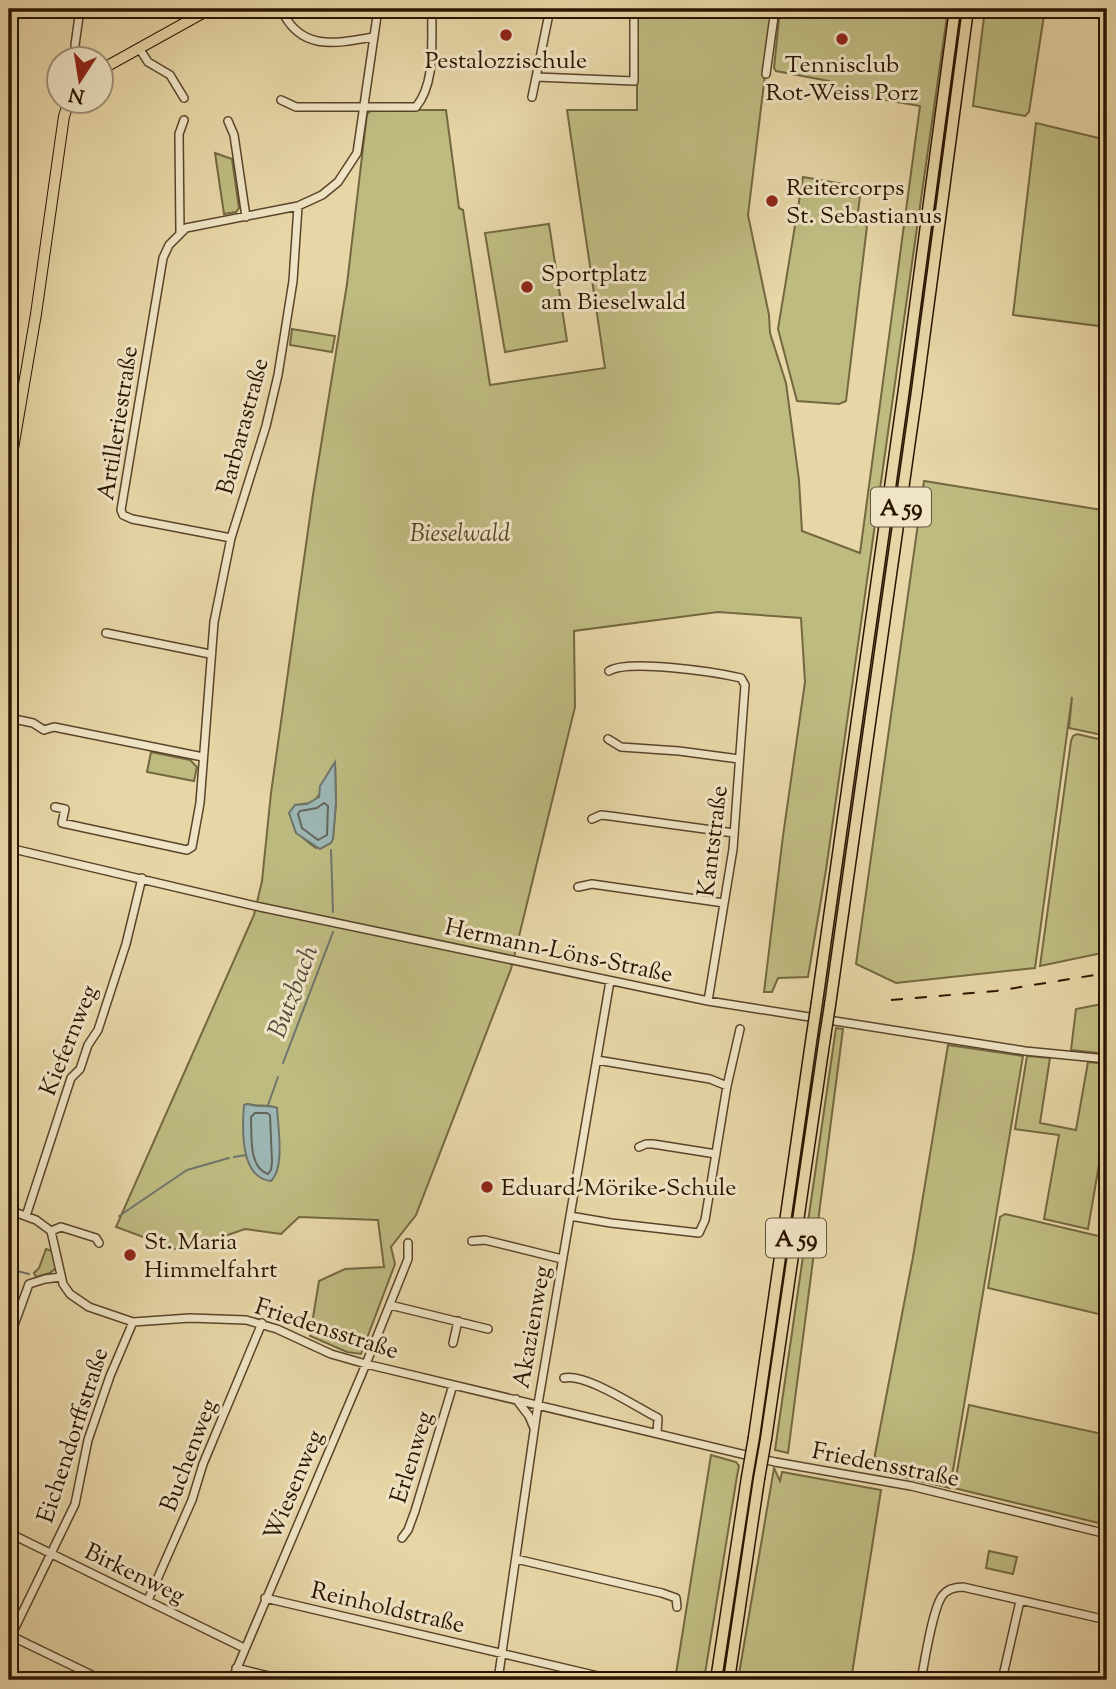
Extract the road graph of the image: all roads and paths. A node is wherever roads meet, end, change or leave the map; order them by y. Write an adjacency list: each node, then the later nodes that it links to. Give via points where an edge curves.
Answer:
1 (80, 9): 13 (street)
2 (210, 9): 14 (main road)
3 (281, 9): 12 (street, via 294,31 314,41 340,43)
4 (379, 9): 12 (street)
5 (405, 9): 11 (street)
6 (550, 9): 17 (street)
7 (635, 9): 17 (street, via 634,81)
8 (775, 9): 16 (street)
9 (955, 9): 96 (highway, A 59, bridge, via 817,1002)
10 (968, 9): 97 (highway, A 59, bridge, via 830,1005)
11 (434, 11): 21 (street, via 429,75 416,107)
12 (373, 37): 21 (street)
13 (75, 46)
14 (139, 48): 15 (main road); 19 (street, via 148,62 170,75)
15 (116, 61)
16 (766, 74)
17 (536, 77): 18 (street)
18 (532, 97)
19 (184, 98)
20 (281, 100): 21 (street, via 296,107)
21 (363, 107): 25 (street, via 357,153 348,170 330,190)
22 (66, 116): 28 (main road)
23 (184, 120): 27 (street, via 179,134)
24 (228, 121): 26 (street)
25 (298, 206): 26 (street); 29 (street, Barbarastraße, via 293,281 278,373)
26 (246, 217): 27 (street)
27 (180, 232): 29 (street, Artilleriestraße, via 163,258 121,510 132,519)
28 (9, 472)
29 (231, 538): 31 (street, Barbarastraße)
30 (106, 633): 31 (street)
31 (210, 654): 35 (street, Barbarastraße)
32 (609, 671): 36 (street, Kantstraße, via 619,666 668,668 741,678 745,685)
33 (9, 718): 35 (street, via 44,730 54,727)
34 (608, 739): 36 (street, via 621,747)
35 (203, 757): 37 (street, Barbarastraße, via 199,810 192,847 187,850 62,824 65,809)
36 (739, 759): 39 (street, Kantstraße)
37 (55, 807)
38 (592, 819): 39 (street, via 601,815)
39 (734, 833): 43 (street, Kantstraße)
40 (9, 848): 41 (street, Hermann-Löns-Straße)
41 (142, 878): 44 (street, Hermann-Löns-Straße); 53 (street, Kiefernweg, via 101,1022 71,1078)
42 (578, 887): 43 (street, via 592,884)
43 (724, 903): 45 (street, Kantstraße)
44 (610, 981): 45 (street, Hermann-Löns-Straße); 48 (street, Akazienweg)
45 (708, 1000): 47 (street, Hermann-Löns-Straße, via 1025,1051)
46 (740, 1029): 49 (street)
47 (1107, 1059)
48 (597, 1060): 49 (street, via 710,1079); 54 (street, Akazienweg)
49 (727, 1086): 51 (street)
50 (639, 1147): 51 (street, via 653,1143)
51 (716, 1154): 54 (street, via 699,1233)
52 (9, 1210): 53 (street)
53 (26, 1216): 55 (street)
54 (570, 1216): 59 (street, Akazienweg)
55 (51, 1231): 56 (street, via 61,1227); 60 (street, Friedensstraße)
56 (98, 1241)
57 (472, 1241): 59 (street, via 485,1240)
58 (408, 1243): 61 (street, Wiesenweg, via 408,1259)
59 (562, 1259): 72 (street, Akazienweg)
60 (61, 1277): 63 (street, Friedensstraße, via 70,1294 89,1307); 66 (street, via 29,1284)
61 (390, 1305): 62 (street); 68 (street, Wiesenweg)
62 (458, 1321): 65 (street); 67 (street)
63 (133, 1322): 64 (street, Friedensstraße, via 190,1318); 78 (street, Eichendorffstraße, via 88,1440 75,1504)
64 (262, 1323): 68 (street, Friedensstraße, via 318,1349); 81 (street, Buchenweg)
65 (488, 1329)
66 (9, 1339)
67 (453, 1343)
68 (366, 1364): 70 (street, Friedensstraße); 80 (street, Wiesenweg)
69 (564, 1378): 74 (street, via 591,1384 658,1418)
70 (453, 1385): 71 (street, Friedensstraße); 77 (street, Erlenweg, via 412,1520)
71 (516, 1399): 72 (street, Friedensstraße); 73 (street)
72 (538, 1404): 73 (street, Akazienweg); 74 (street, Friedensstraße)
73 (534, 1428): 79 (street, Akazienweg)
74 (657, 1433): 76 (street, Friedensstraße, via 775,1462 911,1486)
75 (9, 1533): 78 (street, Birkenweg)
76 (1107, 1534)
77 (402, 1538)
78 (52, 1554): 81 (street, Birkenweg); 85 (street, Eichendorffstraße)
79 (516, 1559): 83 (street, via 662,1593 676,1598); 87 (street, Akazienweg)
80 (265, 1598): 86 (street, Wiesenweg); 87 (street, Reinholdstraße)
81 (148, 1600): 86 (street, Birkenweg)
82 (1020, 1601): 84 (street); 90 (street, via 962,1587 946,1592 937,1608); 99 (street)
83 (677, 1607)
84 (1107, 1620)
85 (10, 1636): 89 (street)
86 (244, 1647): 88 (street, Wiesenweg)
87 (502, 1653): 94 (street, Akazienweg); 95 (street, Reinholdstraße)
88 (236, 1668): 92 (street, Wiesenweg); 93 (street)
89 (90, 1678): 91 (street)
90 (922, 1679): 98 (street)
91 (102, 1680)
92 (232, 1680)
93 (285, 1680)
94 (498, 1680)
95 (615, 1680)
96 (716, 1680)
97 (729, 1680)
98 (931, 1680)
99 (1002, 1680)

